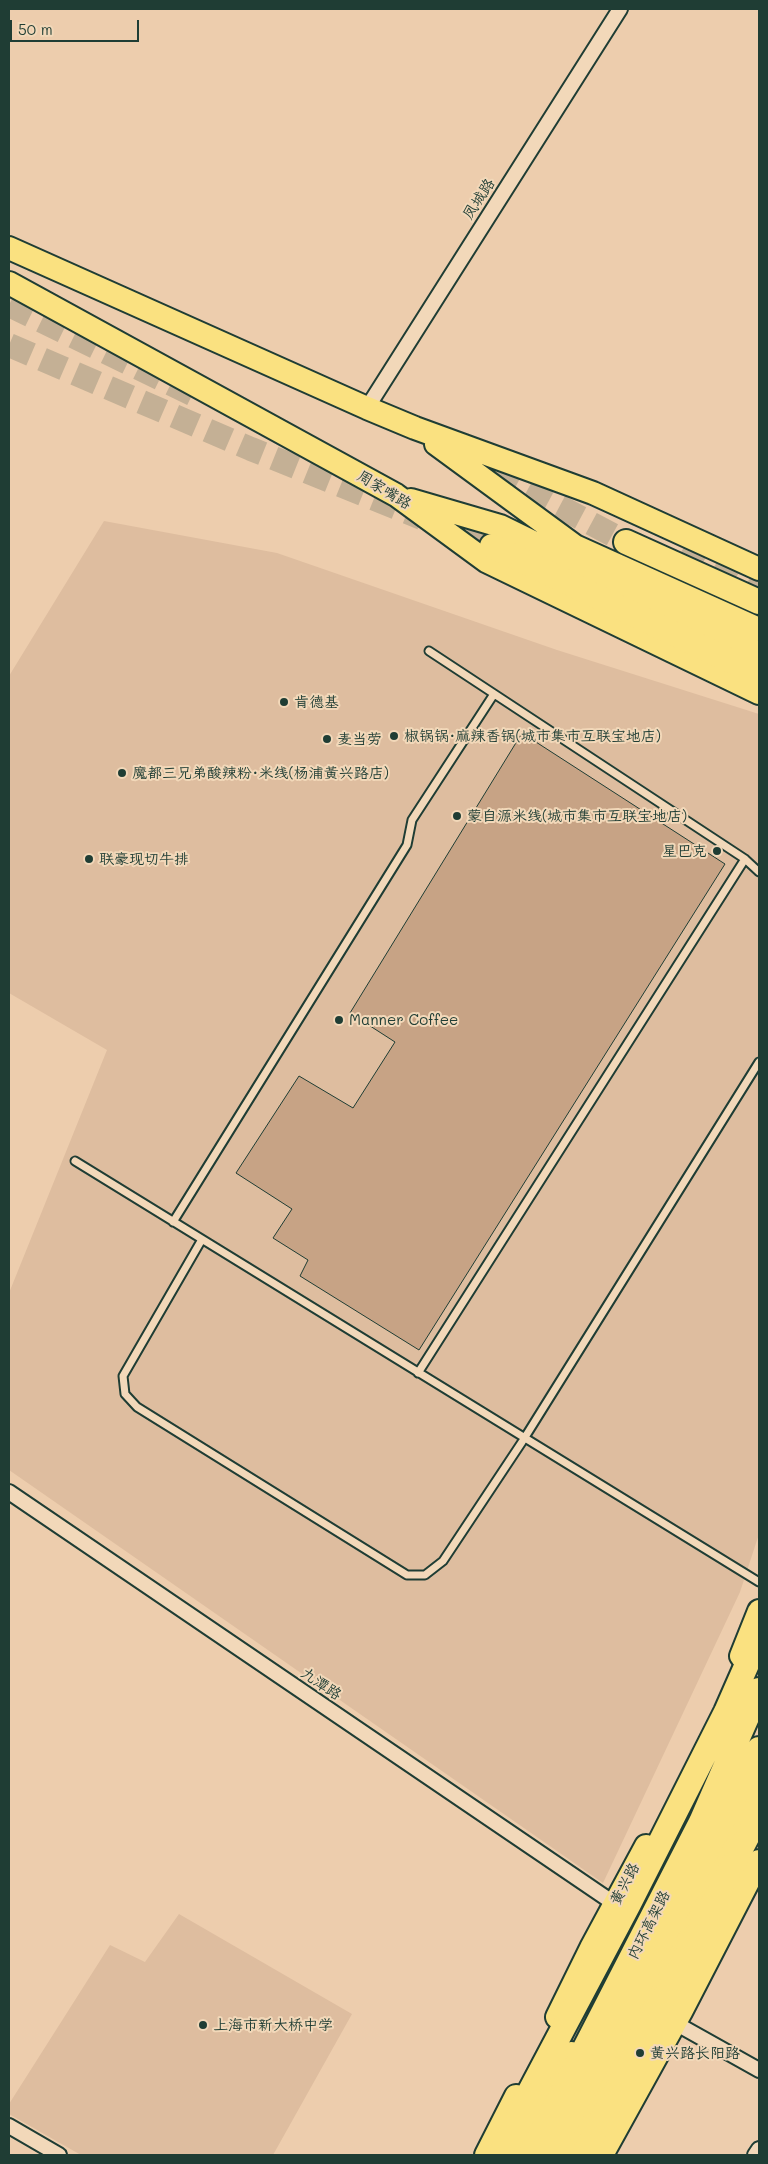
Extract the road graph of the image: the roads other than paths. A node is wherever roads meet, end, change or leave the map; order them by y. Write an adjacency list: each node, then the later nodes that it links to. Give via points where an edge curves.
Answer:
1 (613, 11): 4 (street, 凤城路)
2 (9, 248): 4 (main road)
3 (9, 283): 6 (main road, 周家嘴路)
4 (367, 408): 5 (main road)
5 (415, 428): 9 (main road, via 593,493); 11 (main road, via 575,546)
6 (396, 495): 13 (main road, via 500,526); 17 (main road, 周家嘴路, via 486,561)
7 (626, 542): 10 (highway)
8 (492, 546): 14 (highway)
9 (759, 570)
10 (759, 602)
11 (759, 628)
12 (429, 651): 18 (lane)
13 (759, 653)
14 (735, 664): 15 (highway); 16 (highway)
15 (759, 671)
16 (759, 680)
17 (759, 693)
18 (494, 694): 19 (lane); 23 (lane, via 412,820 407,845)
19 (745, 859): 20 (lane); 25 (lane)
20 (759, 872)
21 (759, 1062): 26 (lane)
22 (75, 1161): 23 (lane)
23 (173, 1222): 24 (lane)
24 (201, 1240): 25 (lane); 26 (lane, via 123,1376 125,1394 137,1407 407,1574 425,1575 443,1561)
25 (418, 1373): 26 (lane)
26 (525, 1438): 28 (lane)
27 (9, 1492): 37 (street, 九潭路)
28 (759, 1582)
29 (759, 1611): 37 (main road, 黄兴路, via 720,1709)
30 (759, 1637): 44 (highway, via 726,1712 530,2090)
31 (759, 1675): 45 (main road, via 696,1817 594,2014)
32 (759, 1690): 46 (highway, 内环高架路, via 701,1822)
33 (759, 1749): 47 (highway, 内环高架路, via 614,2038)
34 (759, 1783): 48 (main road, via 623,2050)
35 (759, 1814): 49 (highway)
36 (759, 1861): 38 (main road)
37 (615, 1904): 43 (main road, 黄兴路)
38 (675, 2024): 39 (street); 50 (main road)
39 (759, 2070)
40 (9, 2126): 42 (street)
41 (759, 2149): 51 (street)
42 (59, 2155)
43 (486, 2155)
44 (500, 2155)
45 (514, 2155)
46 (530, 2155)
47 (549, 2155)
48 (565, 2155)
49 (583, 2155)
50 (602, 2155)
51 (755, 2155)

